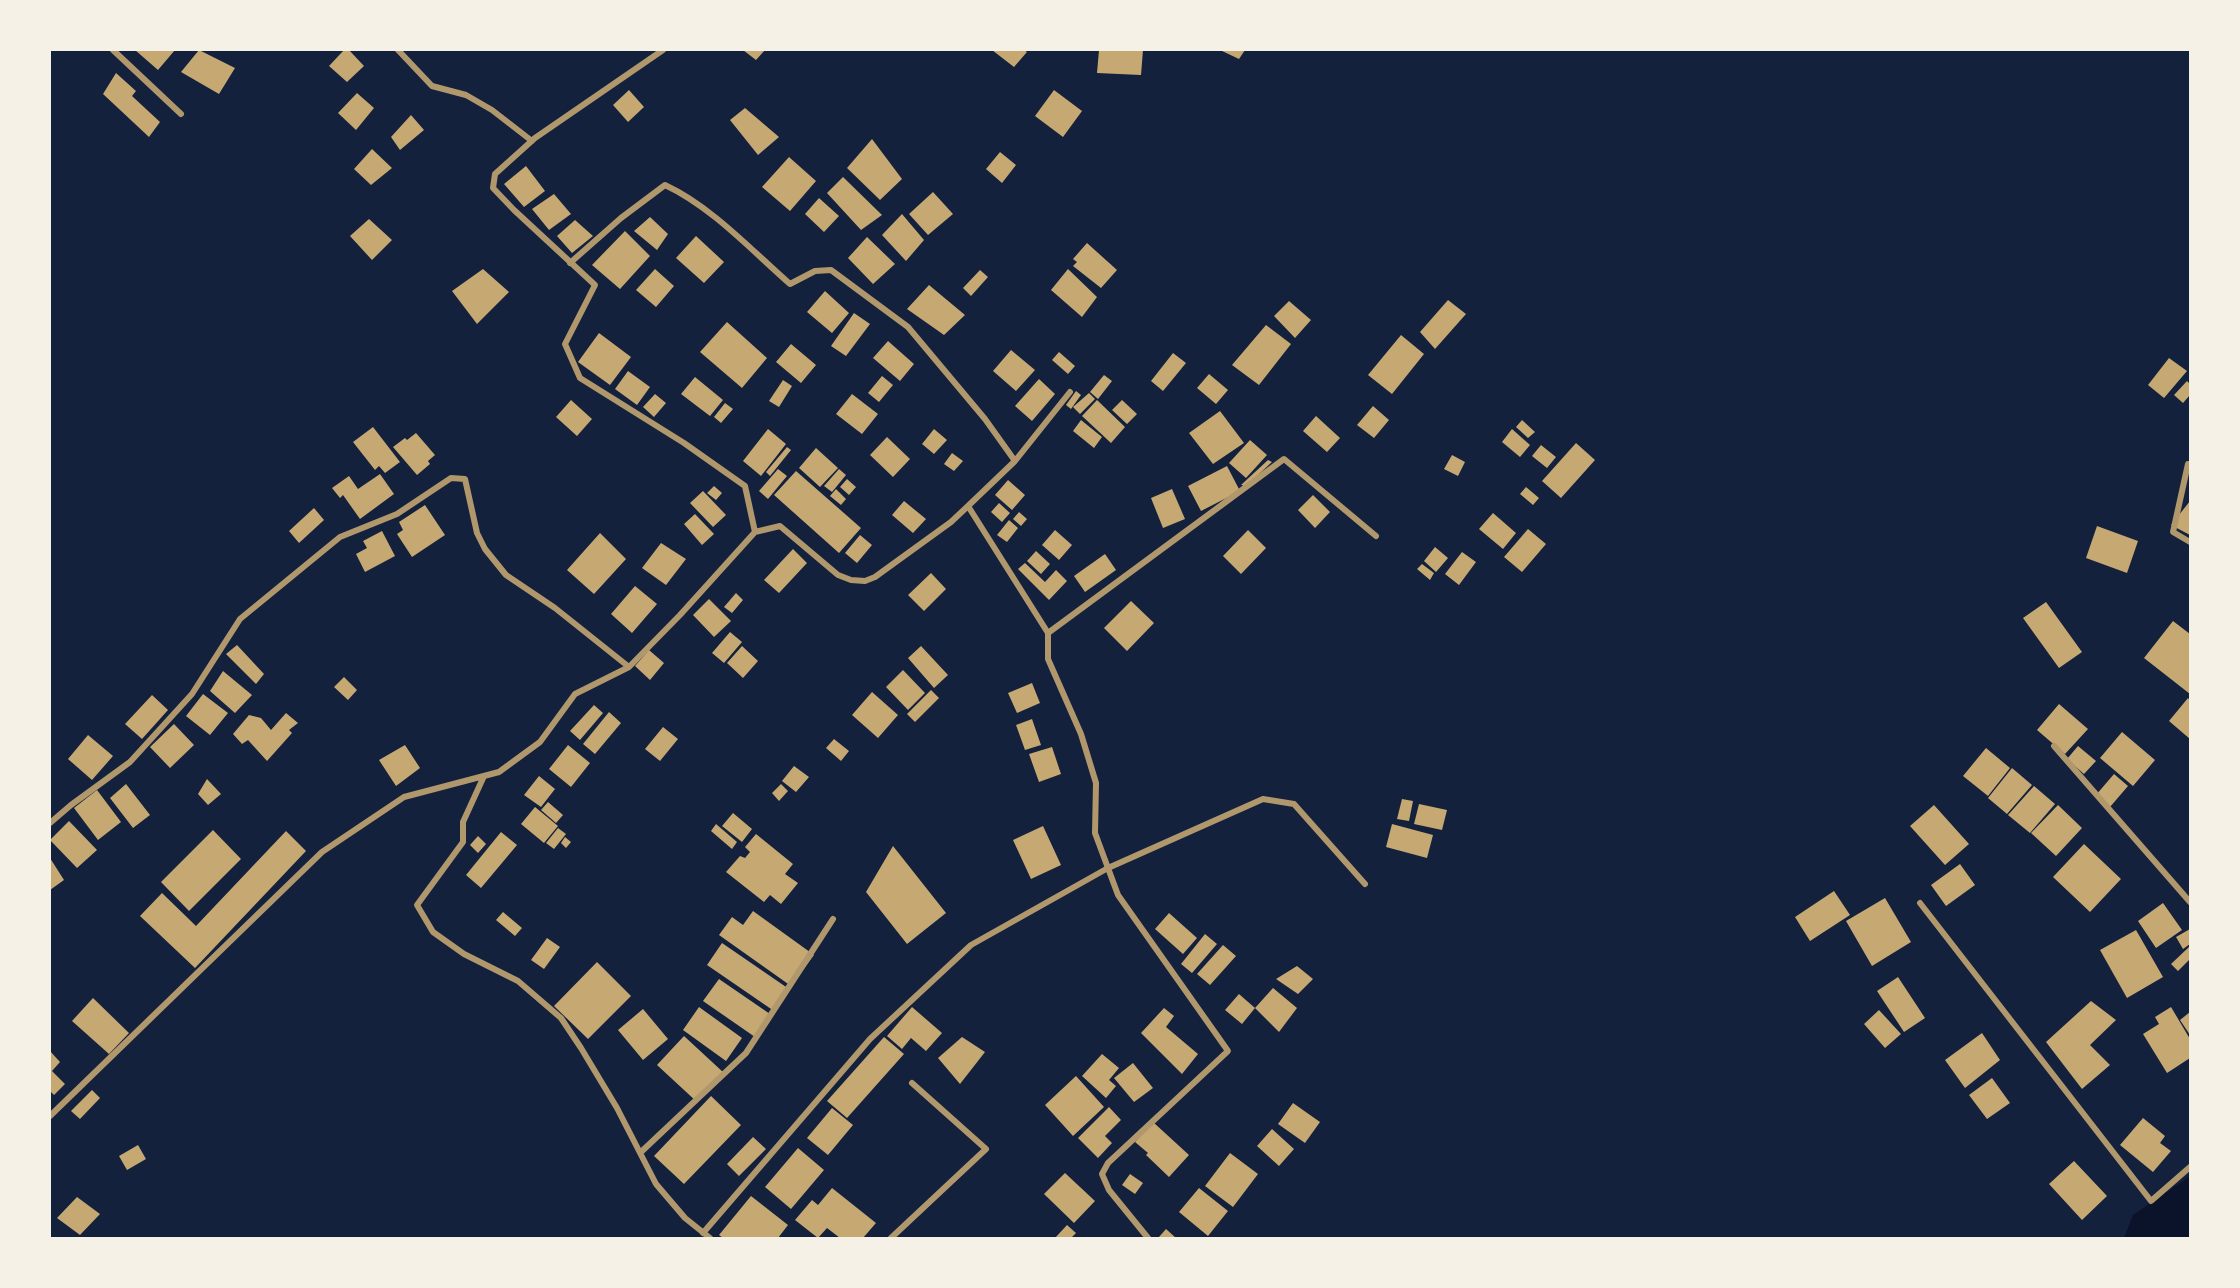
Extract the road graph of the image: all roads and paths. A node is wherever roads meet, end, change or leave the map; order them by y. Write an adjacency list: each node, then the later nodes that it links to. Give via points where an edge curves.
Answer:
1 (113, 50): 4 (street)
2 (398, 50): 5 (street, via 432,86 466,95)
3 (663, 50): 5 (street)
4 (181, 114)
5 (532, 141): 6 (street, via 495,174 493,188)
6 (570, 263): 8 (street, via 665,185 711,215 790,284 815,271 831,270 908,327); 11 (street, via 595,285 565,344 580,378 745,486)
7 (1070, 392): 8 (street)
8 (1015, 461): 10 (street)
9 (2188, 464): 13 (street, via 2173,532)
10 (968, 506): 11 (street, via 865,581 838,575 780,526); 14 (street)
11 (755, 532): 15 (street)
12 (1376, 536): 14 (street, via 1284,459)
13 (2190, 542)
14 (1048, 633): 19 (street, via 1048,659 1082,734 1096,783 1095,833)
15 (629, 667): 17 (street, via 575,694 540,742 499,772); 18 (street, via 507,575 477,533 465,479 451,478 397,514 340,537 240,619 192,694 130,762)
16 (2054, 746): 21 (street)
17 (484, 776): 25 (street, via 404,797 322,852); 26 (street, via 464,822 463,842 417,905 433,932 464,954 518,981 561,1018)
18 (50, 823)
19 (1108, 868): 20 (street, via 1263,799 1294,804); 28 (street, via 970,945 870,1039); 31 (street, via 1118,895 1228,1051 1108,1163 1102,1174 1109,1190)
20 (1365, 884)
21 (2190, 902)
22 (1920, 903): 27 (street, via 2151,1201)
23 (833, 919): 26 (street, via 746,1053)
24 (912, 1083): 30 (street, via 986,1149)
25 (50, 1116)
26 (640, 1152): 28 (street, via 656,1184)
27 (2190, 1167)
28 (703, 1233): 29 (street)
29 (710, 1239)
30 (891, 1239)
31 (1148, 1239)

